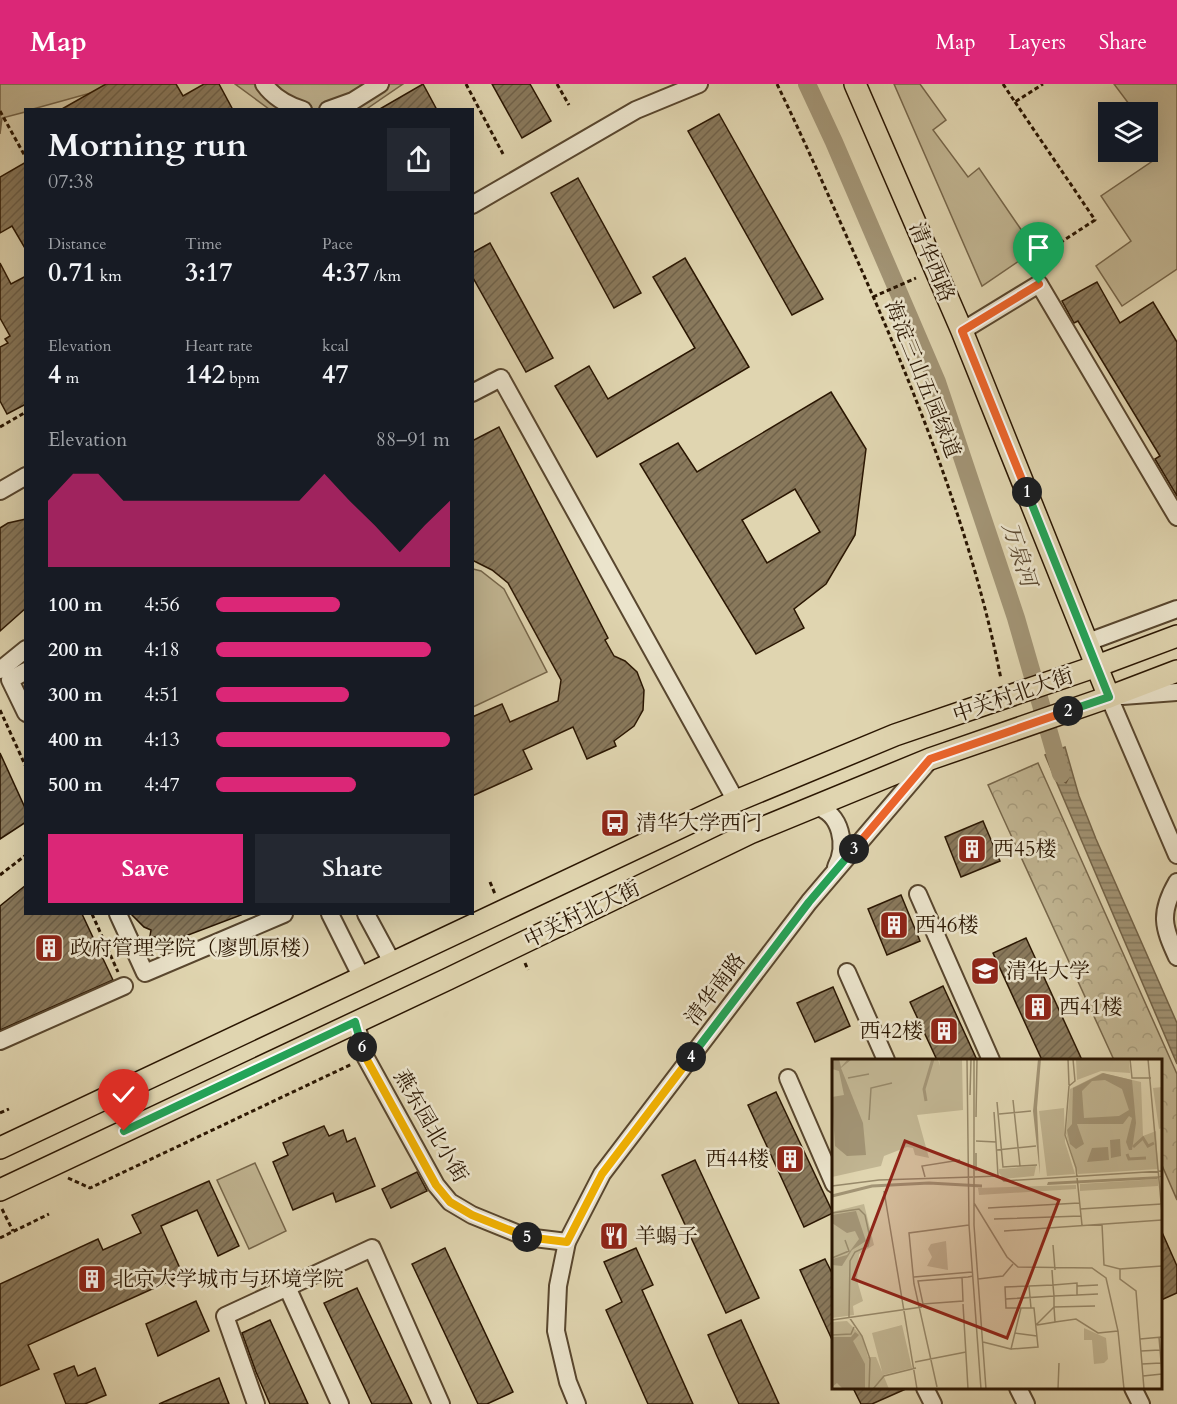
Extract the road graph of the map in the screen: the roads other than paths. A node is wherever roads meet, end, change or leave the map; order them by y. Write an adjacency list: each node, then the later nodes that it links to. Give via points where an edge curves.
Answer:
1 (264, 84): 5 (street, via 272,94)
2 (380, 84): 6 (street)
3 (699, 84): 7 (street, via 636,110)
4 (855, 84): 8 (main road, 清华西路)
5 (296, 108)
6 (334, 108)
7 (474, 204)
8 (962, 331): 12 (street, via 1039,284); 15 (main road, 清华西路)
9 (474, 392): 25 (street, via 501,378)
10 (24, 477): 11 (street)
11 (0, 491)
12 (1177, 517)
13 (1177, 609): 15 (street)
14 (1177, 636): 17 (main road, 中关村北大街)
15 (1088, 642): 17 (main road, 清华西路)
16 (24, 650): 18 (street)
17 (1097, 666): 22 (main road, 清华西路); 25 (main road, 中关村北大街, via 895,735)
18 (0, 669)
19 (1177, 671): 22 (main road, 中关村北大街)
20 (24, 672): 23 (street, via 10,680)
21 (1177, 692): 22 (street)
22 (1109, 697): 24 (main road, 中关村北大街); 27 (street)
23 (24, 709)
24 (930, 759): 26 (main road, 中关村北大街); 28 (street, 清华南路)
25 (736, 801): 36 (main road, 中关村北大街)
26 (815, 806): 28 (street, via 838,824 841,858); 40 (main road, 中关村北大街, via 750,833)
27 (1177, 855)
28 (833, 874): 48 (street, 清华南路, via 602,1174)
29 (1177, 882): 35 (street, via 1165,912 1166,933)
30 (918, 894): 43 (street)
31 (118, 915): 32 (street, via 145,973)
32 (282, 915)
33 (330, 915): 38 (street)
34 (367, 915): 36 (street)
35 (1177, 957)
36 (393, 964): 38 (main road, 中关村北大街)
37 (847, 972): 42 (street)
38 (362, 978): 45 (main road, 中关村北大街)
39 (124, 986): 41 (street)
40 (355, 1022): 47 (main road, 中关村北大街); 48 (street, 燕东园北小街, via 366,1058 436,1185 450,1202 526,1237)
41 (0, 1041)
42 (886, 1059)
43 (991, 1059)
44 (788, 1078): 46 (street)
45 (0, 1148)
46 (832, 1179)
47 (0, 1190)
48 (567, 1242): 56 (street, 清华南路, via 558,1286 556,1331)
49 (287, 1287): 53 (street, via 225,1316); 54 (street); 55 (street, via 372,1248)
50 (926, 1389): 57 (street)
51 (1018, 1389): 58 (street)
52 (1134, 1389): 59 (street)
53 (256, 1404)
54 (340, 1404)
55 (441, 1404)
56 (577, 1404)
57 (933, 1404)
58 (1026, 1404)
59 (1141, 1404)

